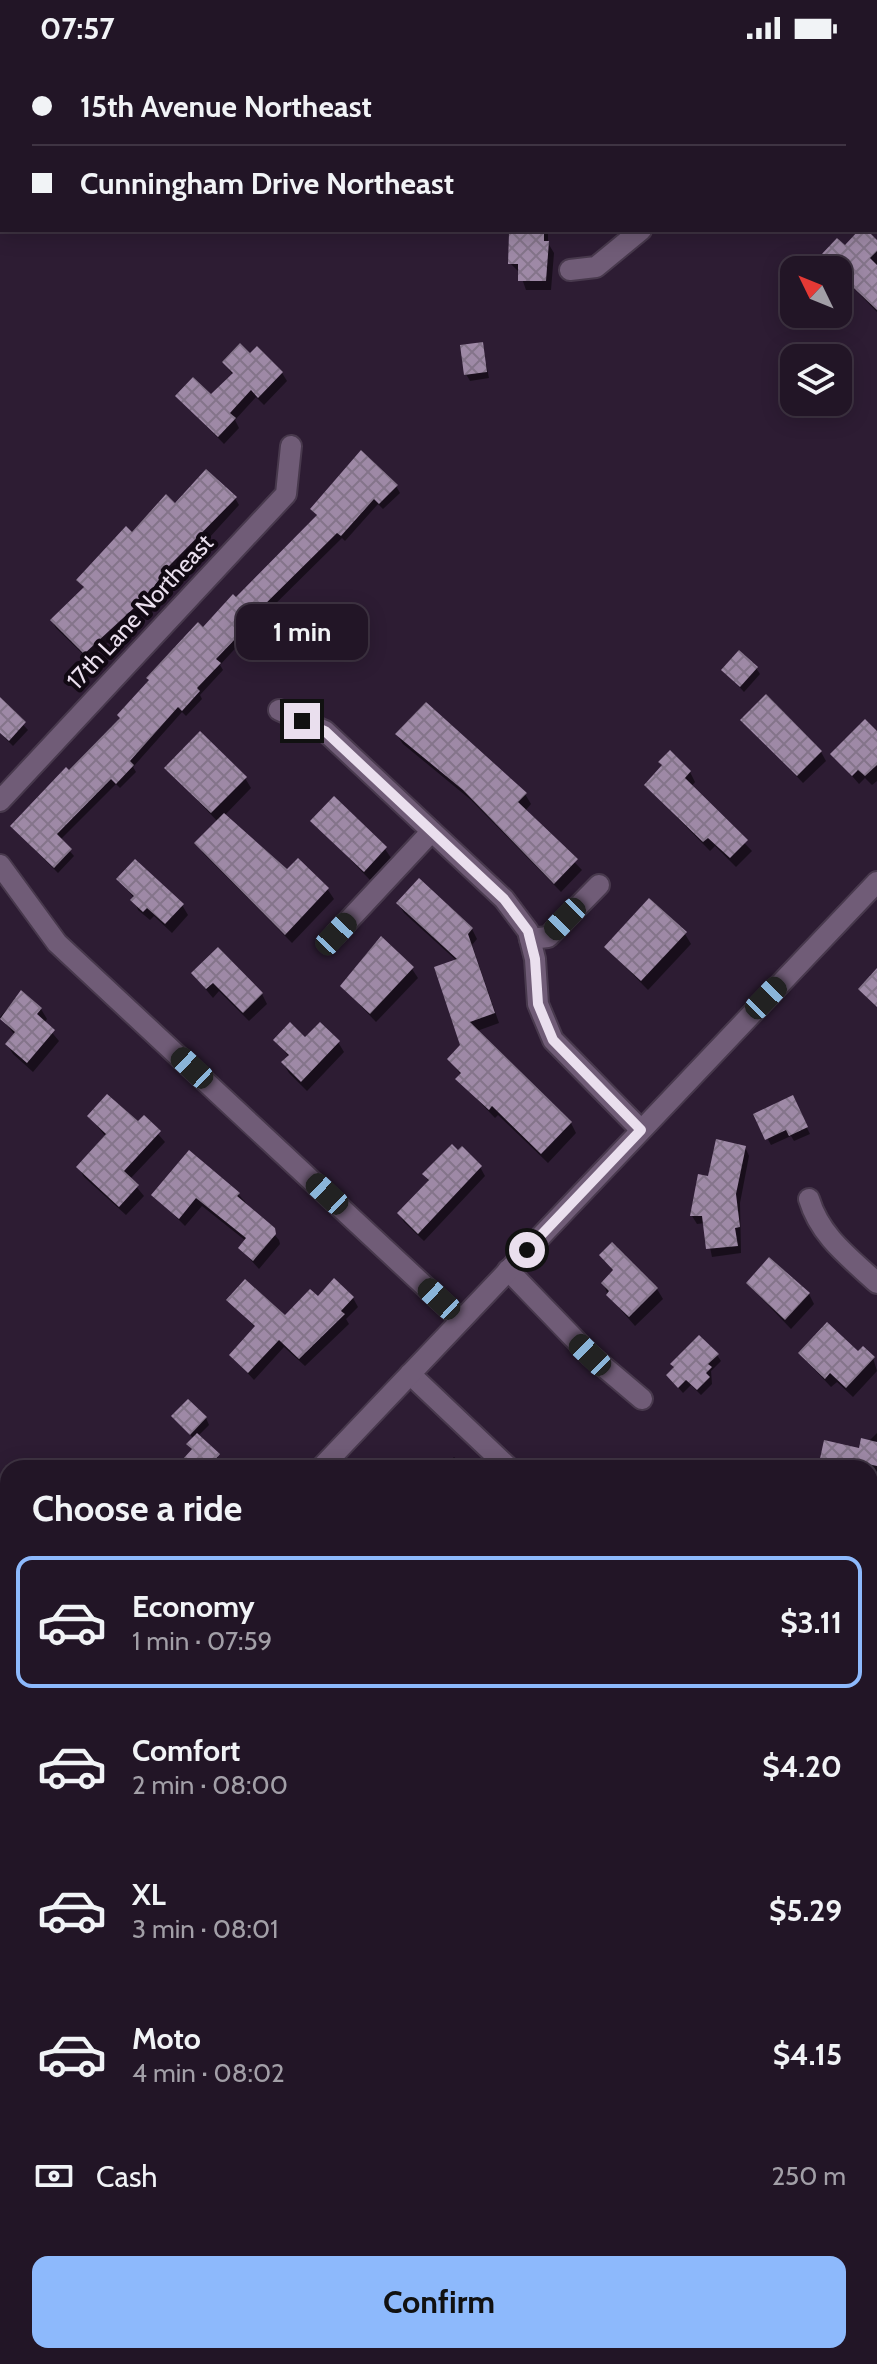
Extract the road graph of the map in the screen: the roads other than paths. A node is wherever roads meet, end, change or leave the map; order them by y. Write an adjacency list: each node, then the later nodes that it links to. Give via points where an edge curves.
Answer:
1 (639, 232): 2 (street, via 596,267)
2 (570, 270)
3 (291, 446): 5 (street, 17th Lane Northeast, via 286,494)
4 (279, 710): 6 (street, via 325,731)
5 (0, 801)
6 (431, 832): 10 (street); 11 (street, via 504,899)
7 (0, 865): 16 (street, via 57,943)
8 (599, 885): 11 (street, via 548,937)
9 (875, 888): 12 (street)
10 (336, 934)
11 (530, 939): 12 (street, via 538,1004 553,1040)
12 (641, 1130): 14 (street)
13 (809, 1199): 15 (street, via 828,1238)
14 (508, 1270): 16 (street); 18 (street, via 580,1346)
15 (877, 1283)
16 (461, 1320): 17 (street)
17 (410, 1374): 19 (street); 20 (street)
18 (642, 1399)
19 (329, 1460)
20 (501, 1460)

